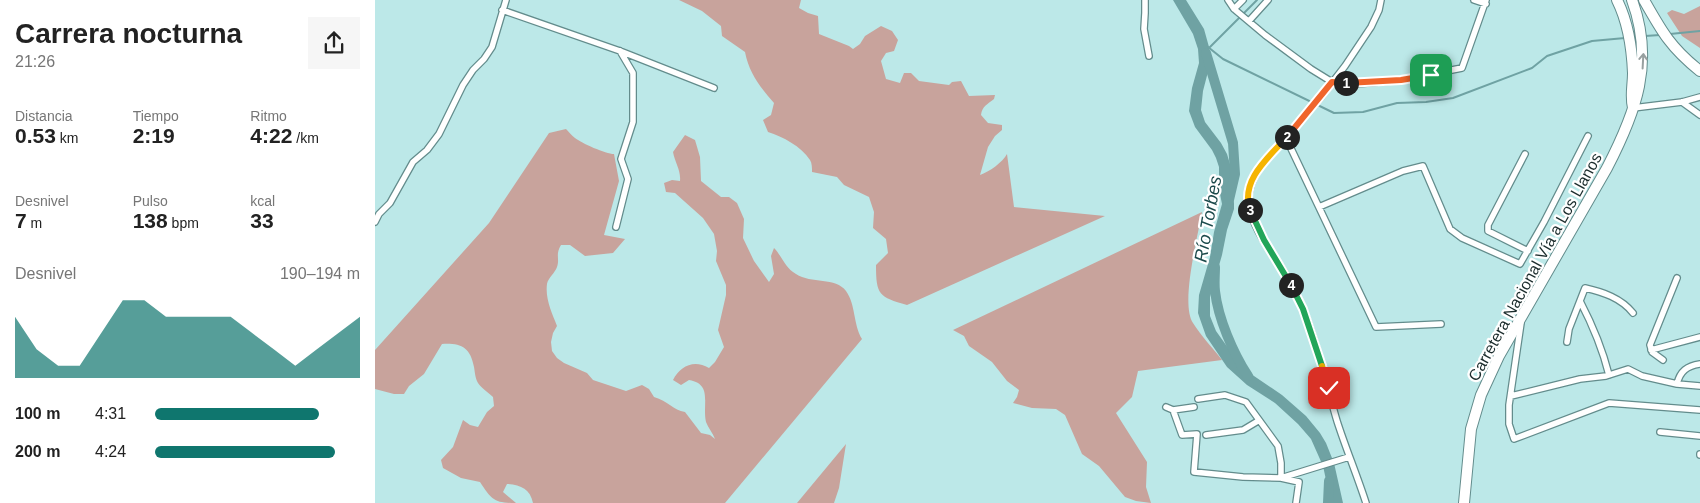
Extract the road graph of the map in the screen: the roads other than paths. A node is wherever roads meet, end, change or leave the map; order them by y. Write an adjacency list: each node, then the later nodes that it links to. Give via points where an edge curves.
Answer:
1 (506, 0): 13 (street)
2 (1145, 0): 16 (street, via 1144,29)
3 (1227, 0): 12 (street)
4 (1243, 0): 12 (street)
5 (1268, 0): 14 (street)
6 (1381, 0): 18 (street, via 1371,27)
7 (1474, 0): 11 (street)
8 (1617, 0): 22 (highway, Carretera Nacional Vía a Los Llanos, via 1631,48)
9 (1633, 0): 22 (highway, Carretera Nacional Vía a Los Llanos, one-way to 9, via 1641,82 1643,47)
10 (1644, 0): 17 (highway, via 1673,48)
11 (1486, 2): 18 (street, via 1462,68 1401,80 1356,84)
12 (1234, 9): 14 (street)
13 (502, 10): 15 (street); 28 (street, via 492,47 463,85 439,134 413,162)
14 (1249, 20): 18 (street, via 1287,53)
15 (620, 51): 19 (street); 29 (street, via 633,73 633,122 621,159 628,179)
16 (1149, 56)
17 (1700, 71)
18 (1332, 82): 25 (street)
19 (714, 88)
20 (1700, 96): 21 (street)
21 (1683, 102): 22 (street); 23 (street)
22 (1633, 108): 34 (highway, Carretera Nacional Vía a Los Llanos, via 1623,138)
23 (1700, 115)
24 (1588, 136): 30 (street)
25 (1286, 138): 27 (street); 54 (street, via 1254,176 1249,189 1249,206 1264,240 1303,309)
26 (1525, 154): 30 (street, via 1488,225 1488,231)
27 (1319, 207): 30 (street, via 1403,171 1423,166 1450,229 1462,238 1520,264); 35 (street, via 1376,327)
28 (375, 222)
29 (615, 227)
30 (1527, 252)
31 (1677, 278): 38 (street)
32 (1580, 301): 33 (street, via 1585,288 1626,304); 37 (street); 41 (street, via 1597,335)
33 (1633, 312)
34 (1521, 319): 44 (street); 58 (highway, Carretera Nacional Vía a Los Llanos, via 1499,356 1475,412)
35 (1441, 324)
36 (1700, 337): 38 (street)
37 (1567, 342)
38 (1651, 350): 39 (street)
39 (1663, 360)
40 (1700, 364): 42 (street, via 1687,367)
41 (1609, 375): 42 (street, via 1628,369 1642,376); 44 (street)
42 (1677, 384): 43 (street)
43 (1700, 386)
44 (1511, 396): 49 (street, via 1509,424 1514,439 1609,403)
45 (1198, 398): 50 (street, via 1225,395 1246,402)
46 (1166, 407): 48 (street)
47 (1194, 407): 48 (street)
48 (1173, 410): 55 (street, via 1182,435 1197,434 1195,472)
49 (1700, 410)
50 (1258, 421): 52 (street, via 1243,430); 55 (street, via 1278,446)
51 (1660, 432): 53 (street)
52 (1206, 435)
53 (1700, 436)
54 (1349, 457): 55 (street); 57 (street)
55 (1281, 478): 56 (street, via 1299,482)
56 (1296, 503)
57 (1366, 503)
58 (1464, 503)

